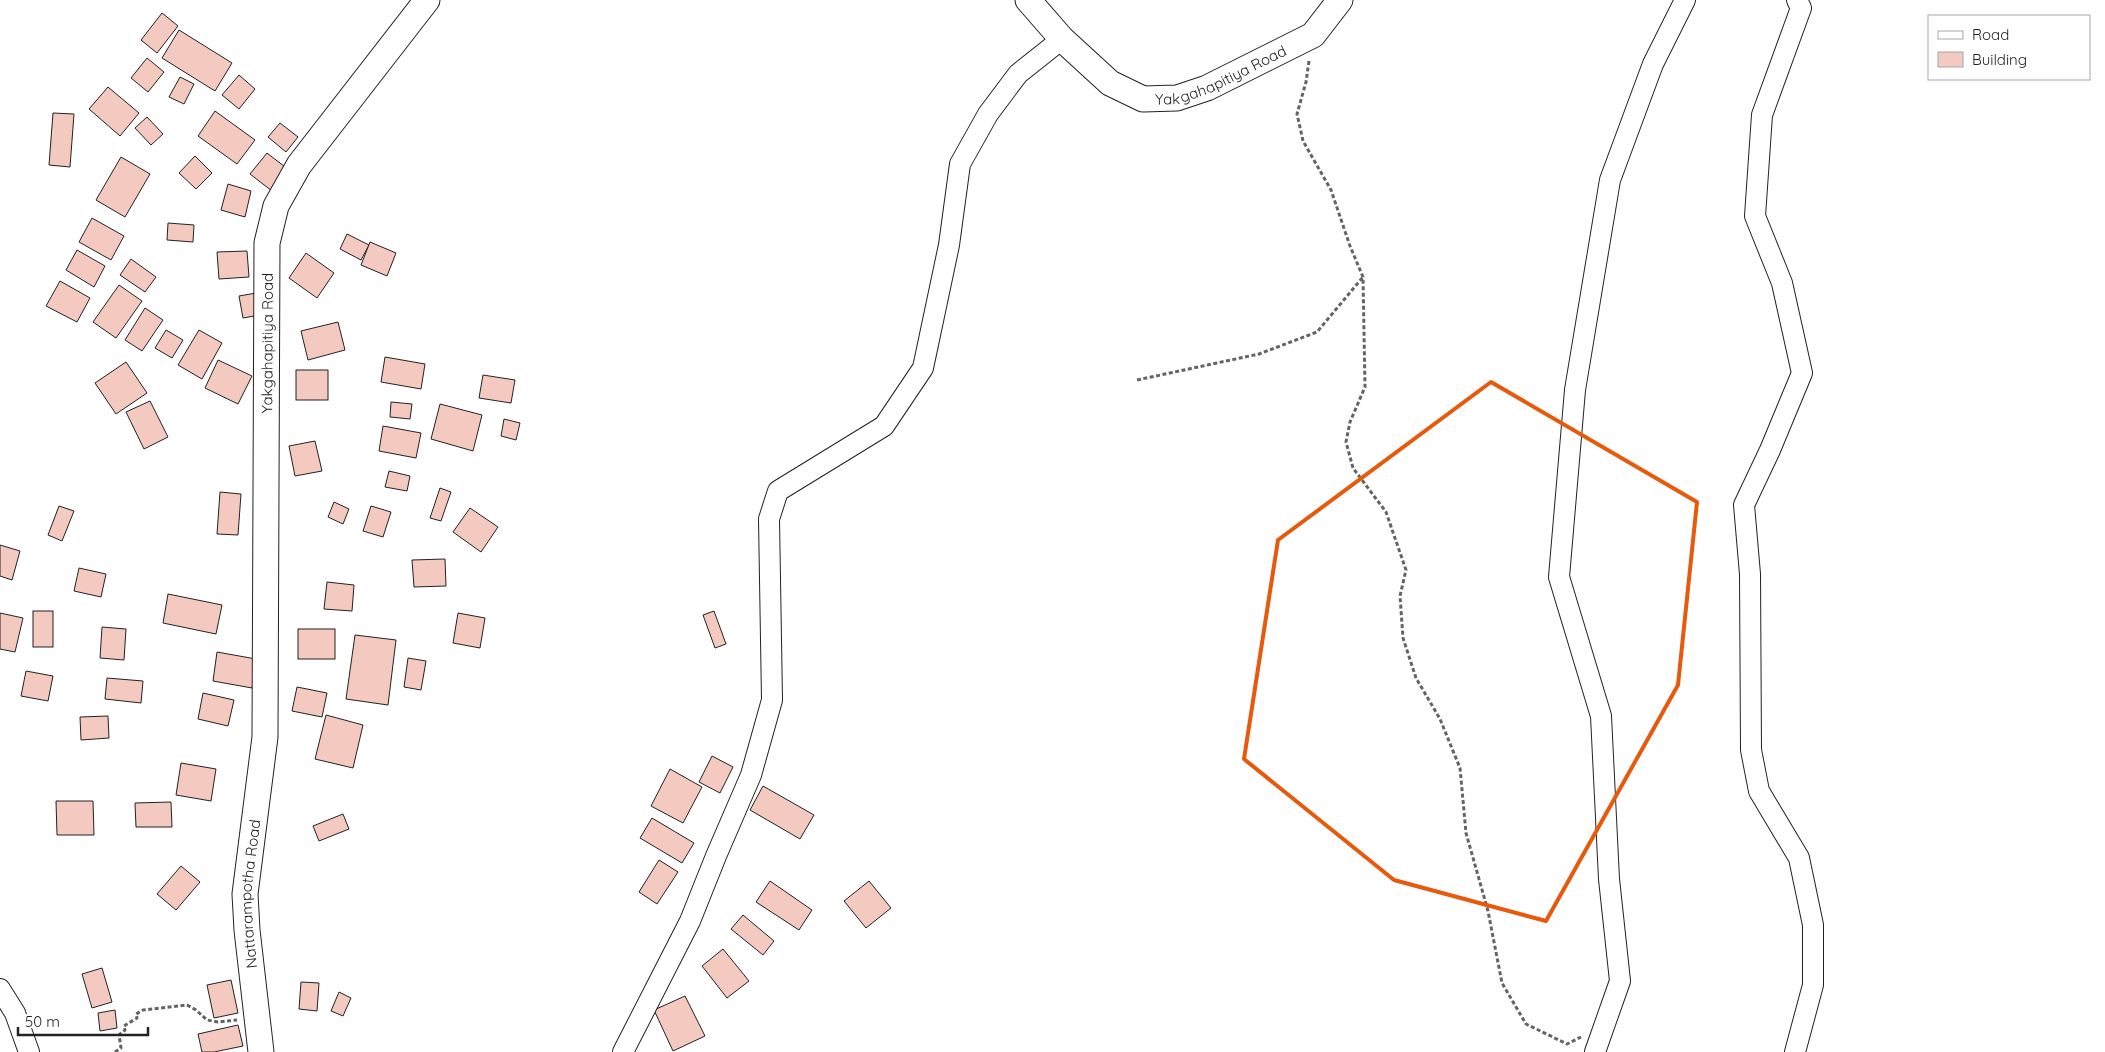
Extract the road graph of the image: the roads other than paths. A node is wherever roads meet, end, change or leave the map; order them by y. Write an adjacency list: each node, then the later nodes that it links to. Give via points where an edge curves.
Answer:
1 (427, 0): 7 (main road, Yakgahapitiya Road, via 299,165 276,206 267,243)
2 (1028, 0): 6 (main road, Yakgahapitiya Road)
3 (1340, 0): 6 (main road, Yakgahapitiya Road, via 1313,35 1207,88 1177,98 1143,99 1110,83)
4 (1685, 0): 12 (street, via 1653,64 1610,180 1574,390 1560,577 1601,716 1609,879 1620,981)
5 (1797, 0): 13 (street, via 1801,8 1762,116 1754,216 1782,283 1802,373 1744,506 1750,574 1751,750 1759,792 1800,858 1813,925 1813,985)
6 (1062, 39): 11 (street, via 1018,74 988,114 960,164 949,245 923,368 884,426 778,491 769,519 772,700 752,775 690,921)
7 (265, 737): 10 (main road, Nattarampotha Road, via 245,894)
8 (0, 989): 9 (street, via 15,1013)
9 (30, 1052)
10 (261, 1052)
11 (623, 1052)
12 (1595, 1052)
13 (1795, 1052)

